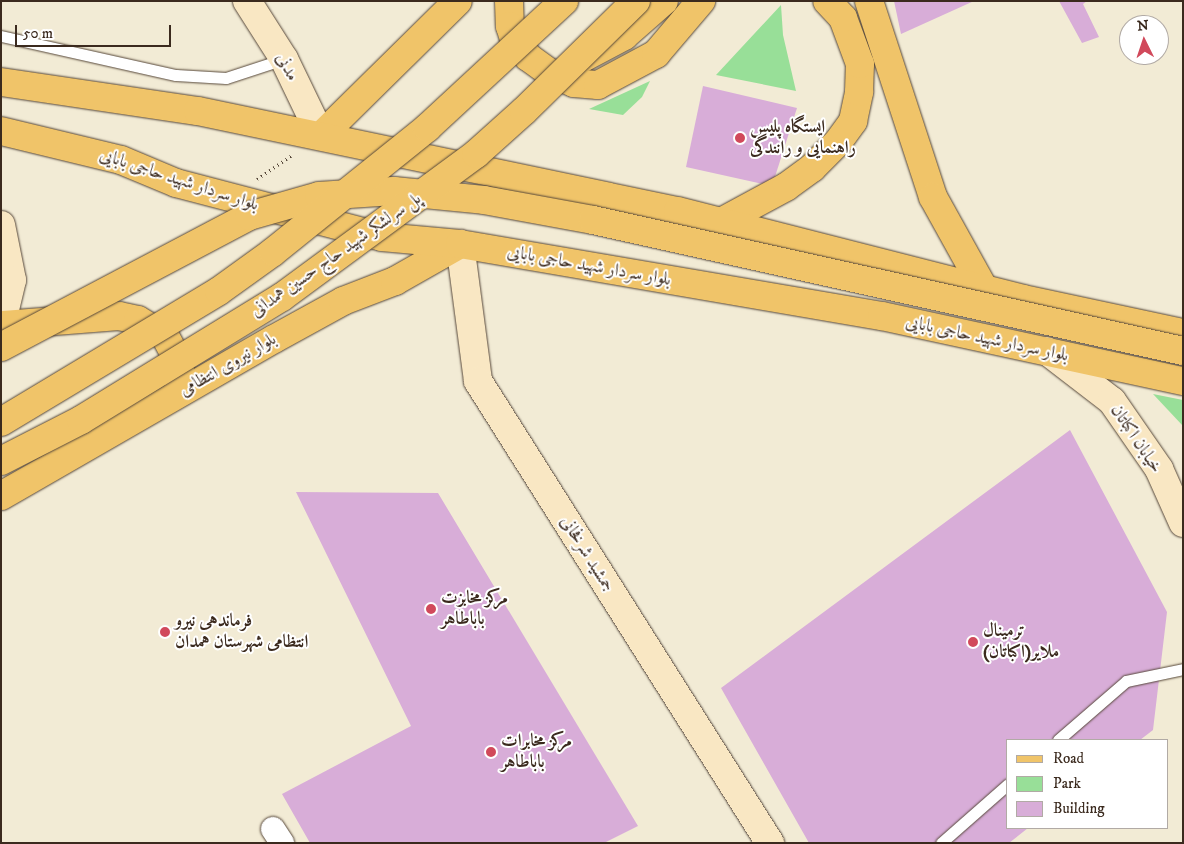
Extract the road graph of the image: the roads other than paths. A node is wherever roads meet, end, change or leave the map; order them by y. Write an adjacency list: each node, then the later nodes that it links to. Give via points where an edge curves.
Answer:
1 (247, 1): 11 (main road, مدنی)
2 (458, 1): 15 (main road)
3 (509, 1): 7 (main road, via 514,39 528,57 566,79 598,85 656,54)
4 (564, 1): 26 (main road, bridge, via 427,128 273,252 219,291)
5 (636, 1): 12 (main road, پل سرلشکر شهید حاج حسین همدانی, bridge)
6 (664, 1): 12 (main road, via 624,36)
7 (701, 1)
8 (827, 1): 16 (main road, via 842,18 860,64 860,92 853,121 838,142 812,168 786,187)
9 (869, 1): 19 (main road, via 933,197)
10 (1, 36): 11 (lane, via 176,75 226,78)
11 (284, 59): 15 (main road, مدنی)
12 (573, 64): 27 (main road, پل سرلشکر شهید حاج حسین همدانی, bridge, via 476,154 282,297 89,415)
13 (1, 82): 15 (main road, via 198,111)
14 (1, 131): 18 (main road, بلوار سردار شهید حاجی بابایی, via 121,160 176,183 382,238)
15 (320, 136): 16 (main road)
16 (721, 222): 19 (main road)
17 (1, 225): 20 (main road, via 12,280)
18 (460, 244): 22 (main road, بلوار سردار شهید حاجی بابایی, via 882,316); 25 (main road, بلوار نیروی انتظامی, via 395,281 343,302); 33 (main road, جمشید شرفخانی, via 478,380)
19 (984, 289): 21 (main road)
20 (2, 333): 23 (main road, bridge, via 249,216 319,196 394,191 484,200 593,220); 25 (main road, via 119,316 138,320 165,336 175,352 180,364)
21 (1183, 333)
22 (1047, 351): 24 (main road, بلوار سردار شهید حاجی بابایی); 29 (main road, خیابان اکباتان, via 1112,401 1159,469)
23 (1183, 351)
24 (1183, 381)
25 (177, 395): 28 (main road, بلوار نیروی انتظامی)
26 (1, 422)
27 (1, 461)
28 (1, 496)
29 (1183, 523)
30 (1183, 669): 31 (lane, via 1126,681)
31 (1059, 739)
32 (1006, 786): 34 (lane)
33 (770, 843)
34 (941, 843)

